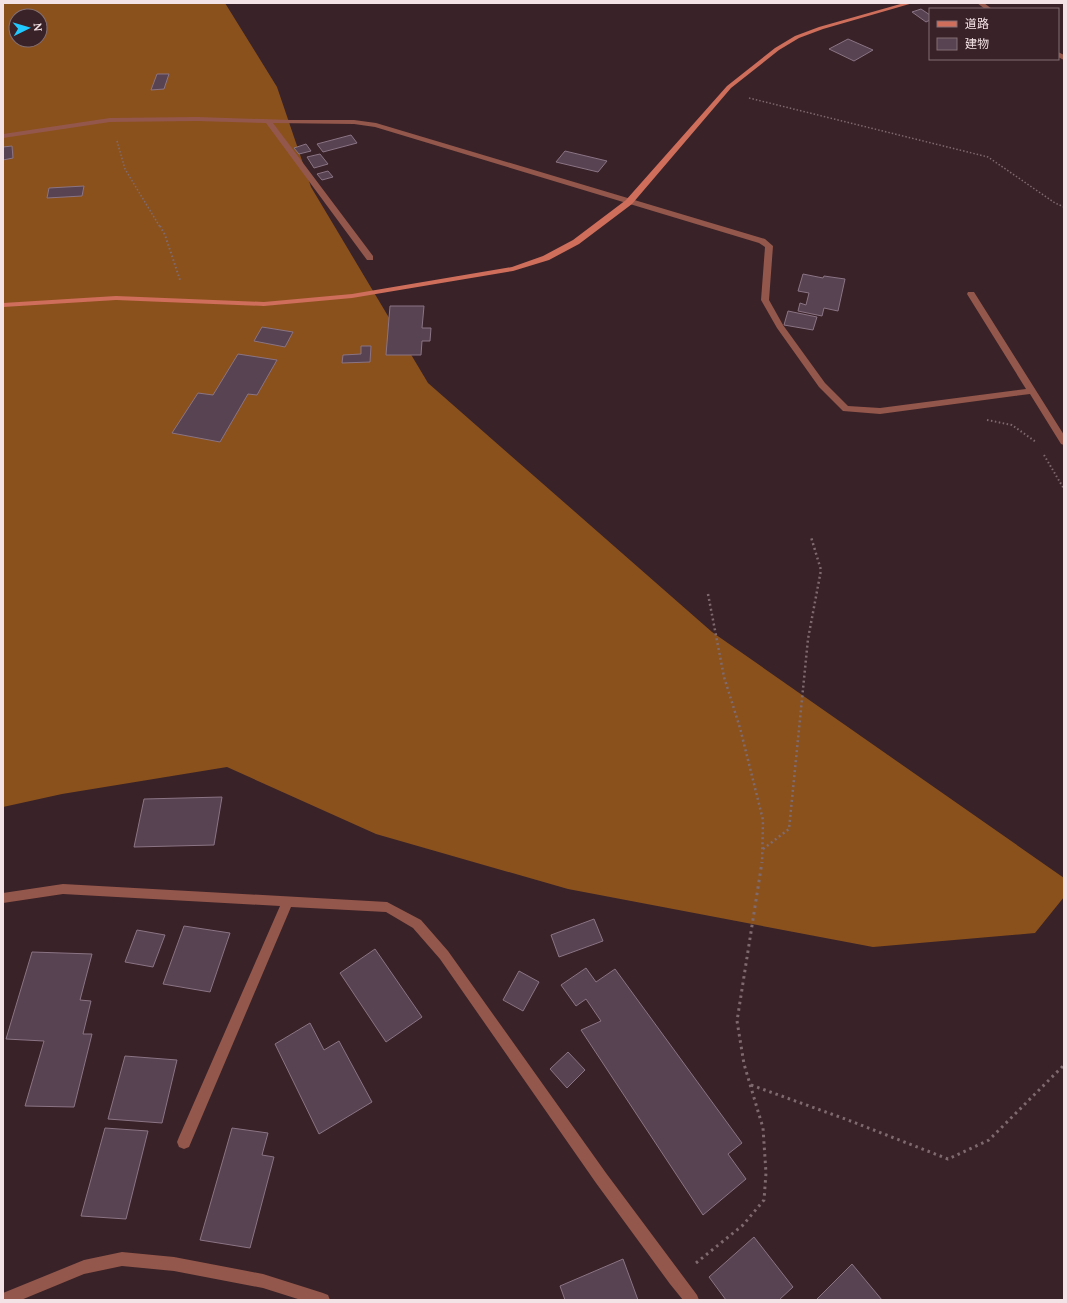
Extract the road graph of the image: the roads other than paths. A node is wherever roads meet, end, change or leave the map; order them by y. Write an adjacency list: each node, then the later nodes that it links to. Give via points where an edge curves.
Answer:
1 (910, 3): 4 (street, via 821,28 777,49 725,93)
2 (268, 121): 3 (street, via 110,120); 4 (street, via 354,122 376,125); 5 (street)
3 (3, 136)
4 (629, 202): 7 (street, via 576,242 546,258 513,269 352,296 264,304 116,298); 8 (street, via 762,241 769,246 765,300 780,326 822,385 846,409 880,411)
5 (370, 258)
6 (971, 294): 8 (street)
7 (3, 306)
8 (1032, 391): 9 (street)
9 (1064, 442)
10 (3, 898): 11 (street, via 63,889)
11 (288, 901): 12 (street); 15 (street, via 387,907 417,924 444,955 601,1178)
12 (184, 1142)
13 (4, 1300): 14 (street, via 84,1267 122,1259 174,1264 263,1281)
14 (323, 1300)
15 (692, 1300)

